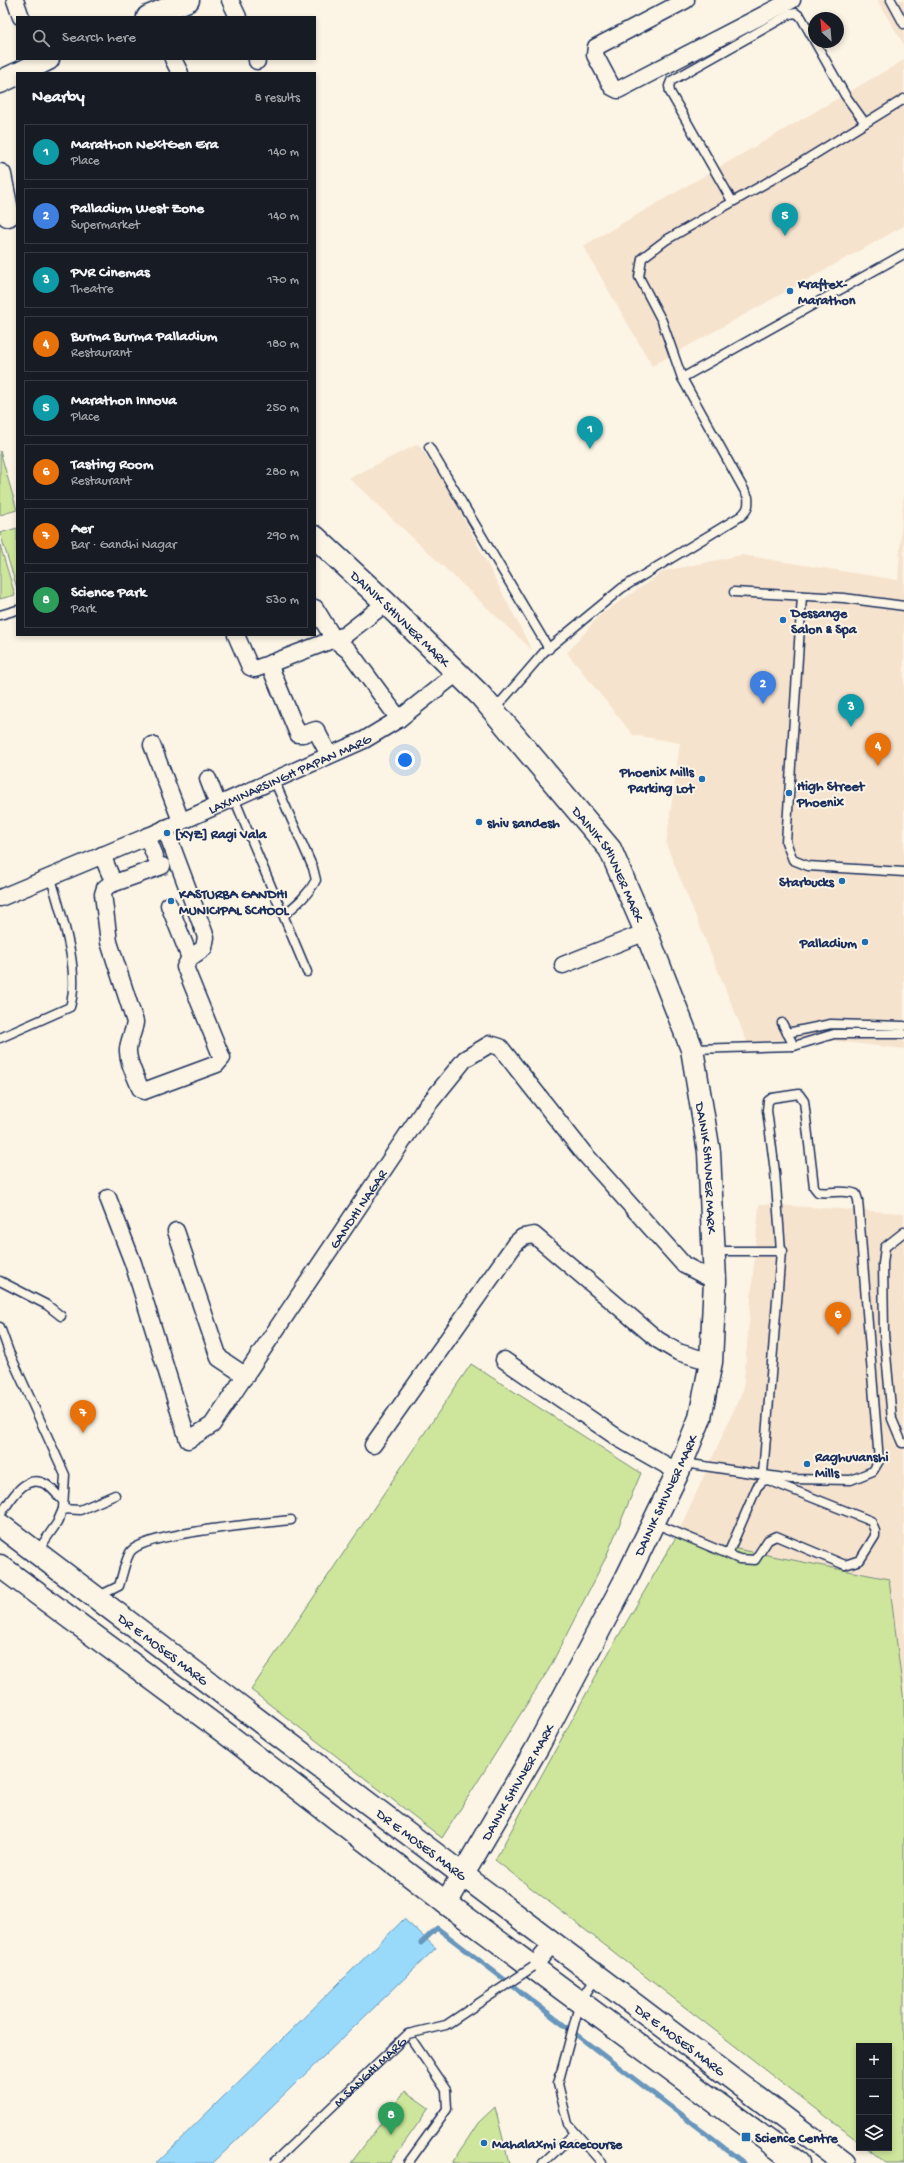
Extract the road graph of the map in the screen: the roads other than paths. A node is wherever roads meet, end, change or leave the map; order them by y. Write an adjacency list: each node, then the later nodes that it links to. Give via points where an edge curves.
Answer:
1 (15, 0): 7 (street)
2 (188, 0): 8 (main road)
3 (230, 0): 9 (street)
4 (686, 0): 5 (street, via 596,47 595,54 612,87 618,90)
5 (792, 0)
6 (891, 0): 10 (lane)
7 (21, 16)
8 (151, 16)
9 (238, 16)
10 (904, 24)
11 (808, 29): 22 (lane, via 801,17 790,14 671,81 670,92)
12 (819, 48): 20 (lane, via 845,95)
13 (42, 60): 15 (main road)
14 (174, 60): 16 (street)
15 (21, 72)
16 (180, 72)
17 (16, 75): 18 (main road)
18 (0, 82)
19 (904, 99): 20 (lane)
20 (865, 123): 22 (lane, via 794,167)
21 (0, 175): 23 (main road)
22 (732, 201): 25 (lane, via 666,240 642,258 639,277 662,321)
23 (8, 217)
24 (904, 254): 25 (lane)
25 (682, 378): 37 (lane, via 748,497 747,511 622,588)
26 (429, 447): 37 (lane)
27 (316, 538): 30 (main road, DAINIK SHIVNER MARK)
28 (734, 592): 29 (lane)
29 (802, 596): 31 (lane, via 844,598); 52 (lane, via 786,842 793,860 808,866)
30 (386, 602): 36 (street, via 345,636); 39 (main road, DAINIK SHIVNER MARK)
31 (904, 606)
32 (16, 610): 34 (lane)
33 (316, 610): 36 (street)
34 (0, 615)
35 (236, 636): 38 (street, via 250,667 255,670)
36 (334, 640): 38 (street); 41 (street, via 349,651)
37 (549, 648): 40 (lane)
38 (269, 664): 43 (street, via 298,734 316,730)
39 (456, 674): 40 (main road, DAINIK SHIVNER MARK); 41 (street, LAXMINARSINGH PAPAN MARG)
40 (494, 710): 58 (main road, DAINIK SHIVNER MARK, via 610,849)
41 (398, 719): 43 (street, LAXMINARSINGH PAPAN MARG, via 364,740)
42 (152, 745): 48 (street)
43 (329, 755): 45 (street, LAXMINARSINGH PAPAN MARG)
44 (208, 779): 47 (street)
45 (274, 780): 46 (street, LAXMINARSINGH PAPAN MARG); 57 (lane, via 316,880 301,901)
46 (234, 798): 47 (street, LAXMINARSINGH PAPAN MARG); 57 (lane)
47 (218, 805): 48 (street, LAXMINARSINGH PAPAN MARG)
48 (181, 821): 49 (street, LAXMINARSINGH PAPAN MARG)
49 (165, 828): 50 (street, LAXMINARSINGH PAPAN MARG); 59 (street, via 206,937 204,948)
50 (147, 836): 51 (street, LAXMINARSINGH PAPAN MARG); 59 (street, via 158,861 108,885 103,894 109,942 135,1022 128,1051 142,1090 222,1061 185,967)
51 (102, 855): 53 (street); 54 (street, LAXMINARSINGH PAPAN MARG)
52 (904, 872)
53 (110, 874)
54 (51, 878): 55 (street, LAXMINARSINGH PAPAN MARG); 66 (lane, via 71,964 74,993 70,1007)
55 (0, 898)
56 (169, 905): 59 (street)
57 (284, 915): 61 (lane)
58 (646, 932): 60 (street); 68 (main road, DAINIK SHIVNER MARK)
59 (190, 958)
60 (563, 965)
61 (307, 972)
62 (782, 1023): 64 (lane)
63 (904, 1026): 64 (lane, via 831,1024)
64 (787, 1033): 67 (lane)
65 (903, 1034): 67 (lane, via 834,1034)
66 (0, 1038)
67 (794, 1046): 68 (lane)
68 (692, 1049): 72 (main road, DAINIK SHIVNER MARK, via 709,1152)
69 (108, 1198): 80 (street, GANDHI NAGAR, via 133,1263 188,1440 212,1425)
70 (176, 1231): 80 (street, via 219,1358)
71 (904, 1232): 81 (lane, via 885,1247 883,1264 884,1333 892,1419)
72 (714, 1251): 73 (lane); 75 (main road, DAINIK SHIVNER MARK)
73 (782, 1251): 84 (lane); 84 (lane, via 768,1101 772,1098 800,1094 804,1101 814,1187 818,1192 847,1190 856,1194 861,1219 858,1250 872,1357 879,1461 873,1471 851,1480 791,1479)
74 (0, 1281): 76 (lane, via 47,1305)
75 (715, 1281): 79 (main road, DAINIK SHIVNER MARK); 80 (street, GANDHI NAGAR, via 684,1265 582,1151 500,1047 490,1044 465,1060 423,1111)
76 (61, 1316)
77 (0, 1327): 86 (lane, via 65,1475)
78 (504, 1360): 83 (street, via 618,1438)
79 (711, 1362): 82 (street, via 678,1352 658,1340 534,1235 515,1244); 83 (main road, DAINIK SHIVNER MARK, via 700,1418)
80 (246, 1376)
81 (904, 1443)
82 (372, 1445)
83 (680, 1467): 84 (lane); 89 (main road, DAINIK SHIVNER MARK)
84 (763, 1474)
85 (115, 1495): 86 (lane, via 80,1510)
86 (63, 1505): 87 (lane, via 48,1485 38,1481 29,1482 15,1493); 91 (lane, via 57,1523)
87 (0, 1515)
88 (291, 1520): 94 (lane, via 231,1526 146,1542 131,1551 119,1586)
89 (653, 1523): 92 (lane); 97 (main road, DAINIK SHIVNER MARK, via 537,1748)
90 (0, 1525): 91 (main road, DR E MOSES MARG)
91 (37, 1552): 94 (main road, DR E MOSES MARG)
92 (728, 1554): 92 (lane, via 739,1559 755,1560 768,1540 776,1536 850,1565 860,1560 875,1536 875,1531 871,1521 768,1480 757,1487)
93 (0, 1566): 96 (main road)
94 (96, 1598): 95 (main road, DR E MOSES MARG)
95 (247, 1711): 96 (main road); 97 (main road, DR E MOSES MARG)
96 (228, 1735): 98 (main road)
97 (464, 1875): 98 (main road, DAINIK SHIVNER MARK); 99 (main road, DR E MOSES MARG)
98 (446, 1903): 100 (main road)
99 (553, 1943): 100 (street, M SANGHI MARG); 101 (main road, DR E MOSES MARG)
100 (533, 1967): 102 (main road); 103 (lane, M SANGHI MARG, bridge, via 446,2025)
101 (597, 1977): 102 (lane); 110 (main road, DR E MOSES MARG)
102 (580, 2002): 104 (lane, via 558,2084 568,2124); 109 (main road)
103 (408, 2034): 105 (lane, M SANGHI MARG, bridge); 106 (lane, via 446,2090 447,2109)
104 (575, 2133): 107 (lane); 108 (lane)
105 (273, 2163)
106 (408, 2163)
107 (543, 2163)
108 (602, 2163)
109 (798, 2163)
110 (844, 2163)

